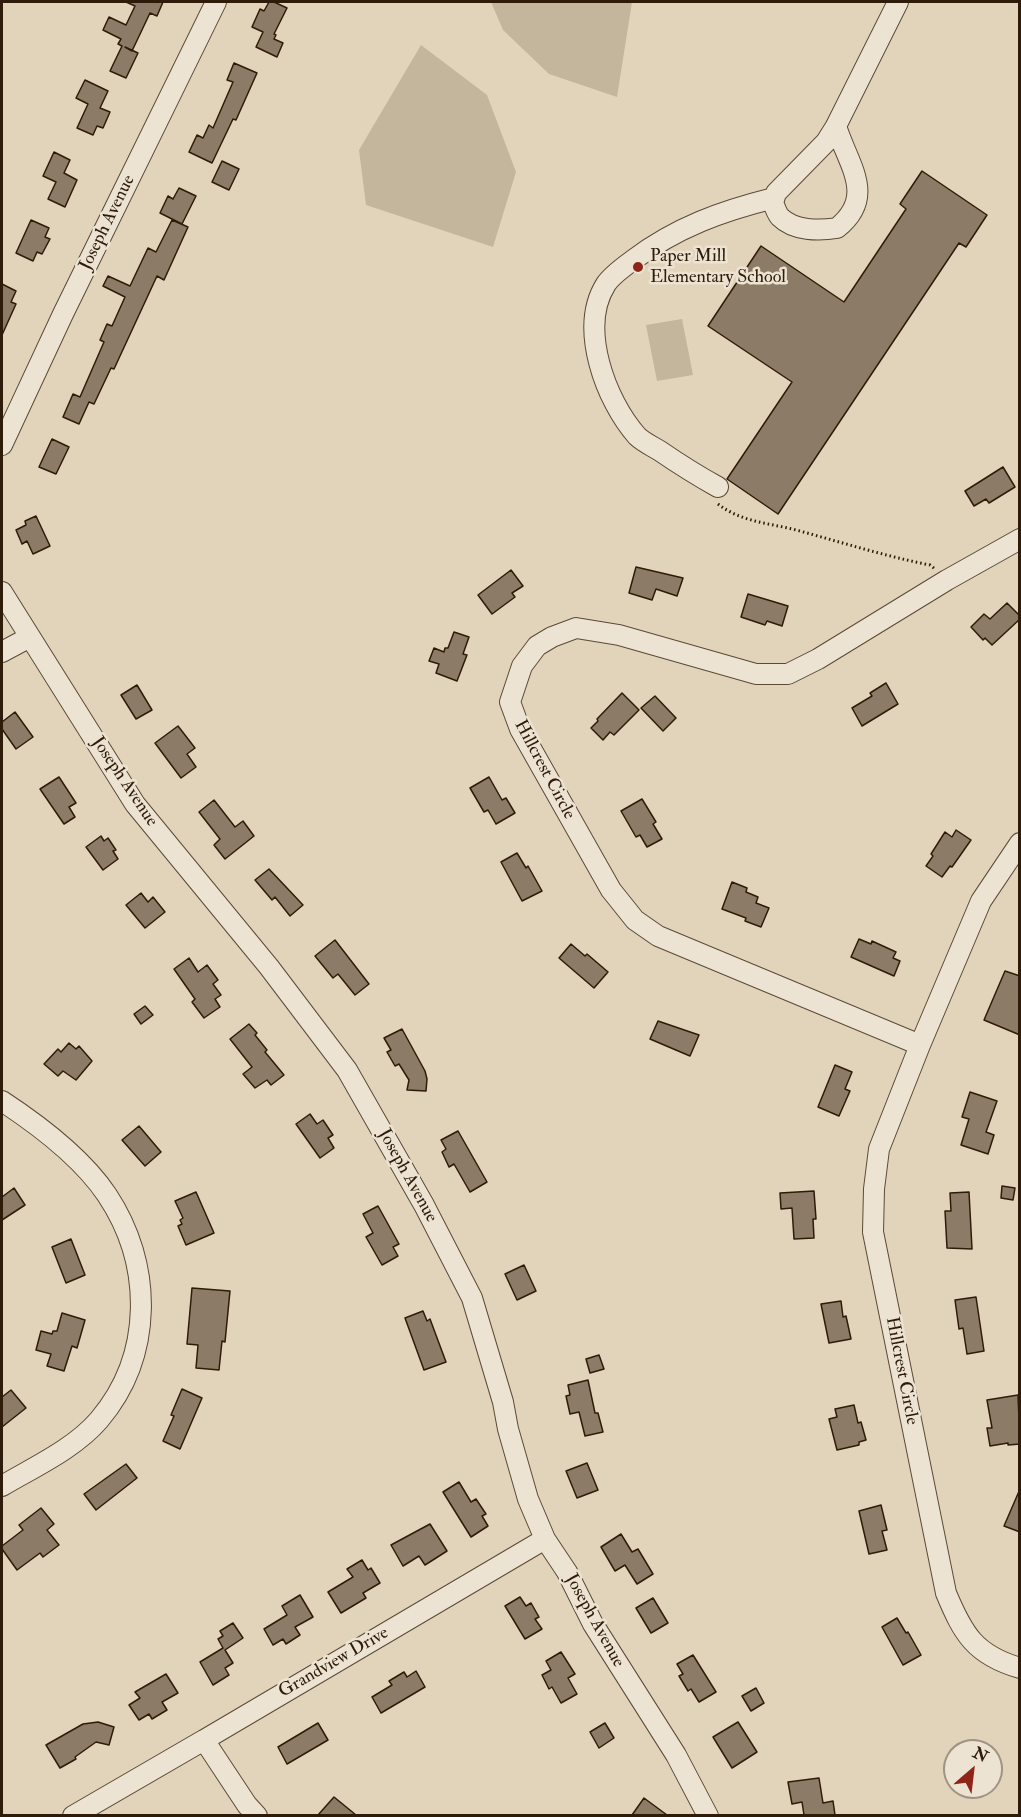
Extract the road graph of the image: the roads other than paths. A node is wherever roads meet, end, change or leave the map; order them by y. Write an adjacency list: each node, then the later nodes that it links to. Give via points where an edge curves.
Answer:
1 (216, 2): 5 (street, Joseph Avenue)
2 (898, 2): 3 (street)
3 (836, 126): 4 (street); 4 (street, via 858,184 856,205 846,221 824,231 795,225 779,216)
4 (774, 198): 6 (street, via 700,220 655,244 606,283 597,306 598,362 619,412 639,437)
5 (2, 445)
6 (718, 487)
7 (1020, 539): 12 (street, Hillcrest Circle, via 788,674 756,674 620,635 576,628 537,646 522,666 510,702 519,729 610,890 635,920 658,936)
8 (2, 592): 9 (street, Joseph Avenue)
9 (30, 637): 10 (street); 15 (street, Joseph Avenue, via 135,804 313,1023 347,1070 384,1134 472,1298 528,1499)
10 (2, 652)
11 (1020, 843): 12 (street, Hillcrest Circle, via 981,901)
12 (920, 1045): 16 (street, Hillcrest Circle, via 878,1153 873,1232 946,1593 960,1627 980,1649 1002,1663)
13 (2, 1101): 14 (street, via 53,1138 107,1194 123,1222 135,1260 141,1319 138,1347 128,1375 98,1421 57,1453)
14 (2, 1486)
15 (545, 1539): 17 (street, Grandview Drive); 20 (street, Joseph Avenue)
16 (1020, 1668)
17 (204, 1740): 18 (street, Grandview Drive); 19 (street)
18 (73, 1815)
19 (257, 1815)
20 (708, 1815)

